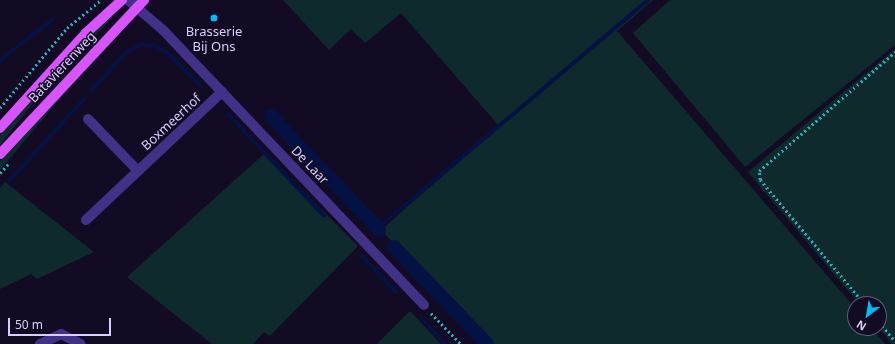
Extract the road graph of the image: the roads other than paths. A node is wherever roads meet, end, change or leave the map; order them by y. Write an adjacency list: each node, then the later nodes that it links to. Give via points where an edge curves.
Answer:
1 (122, 0): 7 (main road, Batavierenweg, via 86,33)
2 (128, 0): 4 (street, De Laar)
3 (144, 0): 4 (main road, Batavierenweg)
4 (136, 8): 5 (street, De Laar, via 163,30); 8 (main road, Batavierenweg)
5 (222, 92): 9 (street, Boxmeerhof); 11 (street, De Laar)
6 (88, 119): 9 (street)
7 (0, 128)
8 (0, 154)
9 (138, 171): 10 (street, Boxmeerhof)
10 (86, 220)
11 (424, 305)
12 (40, 344): 13 (street, via 61,334)
13 (81, 344)

